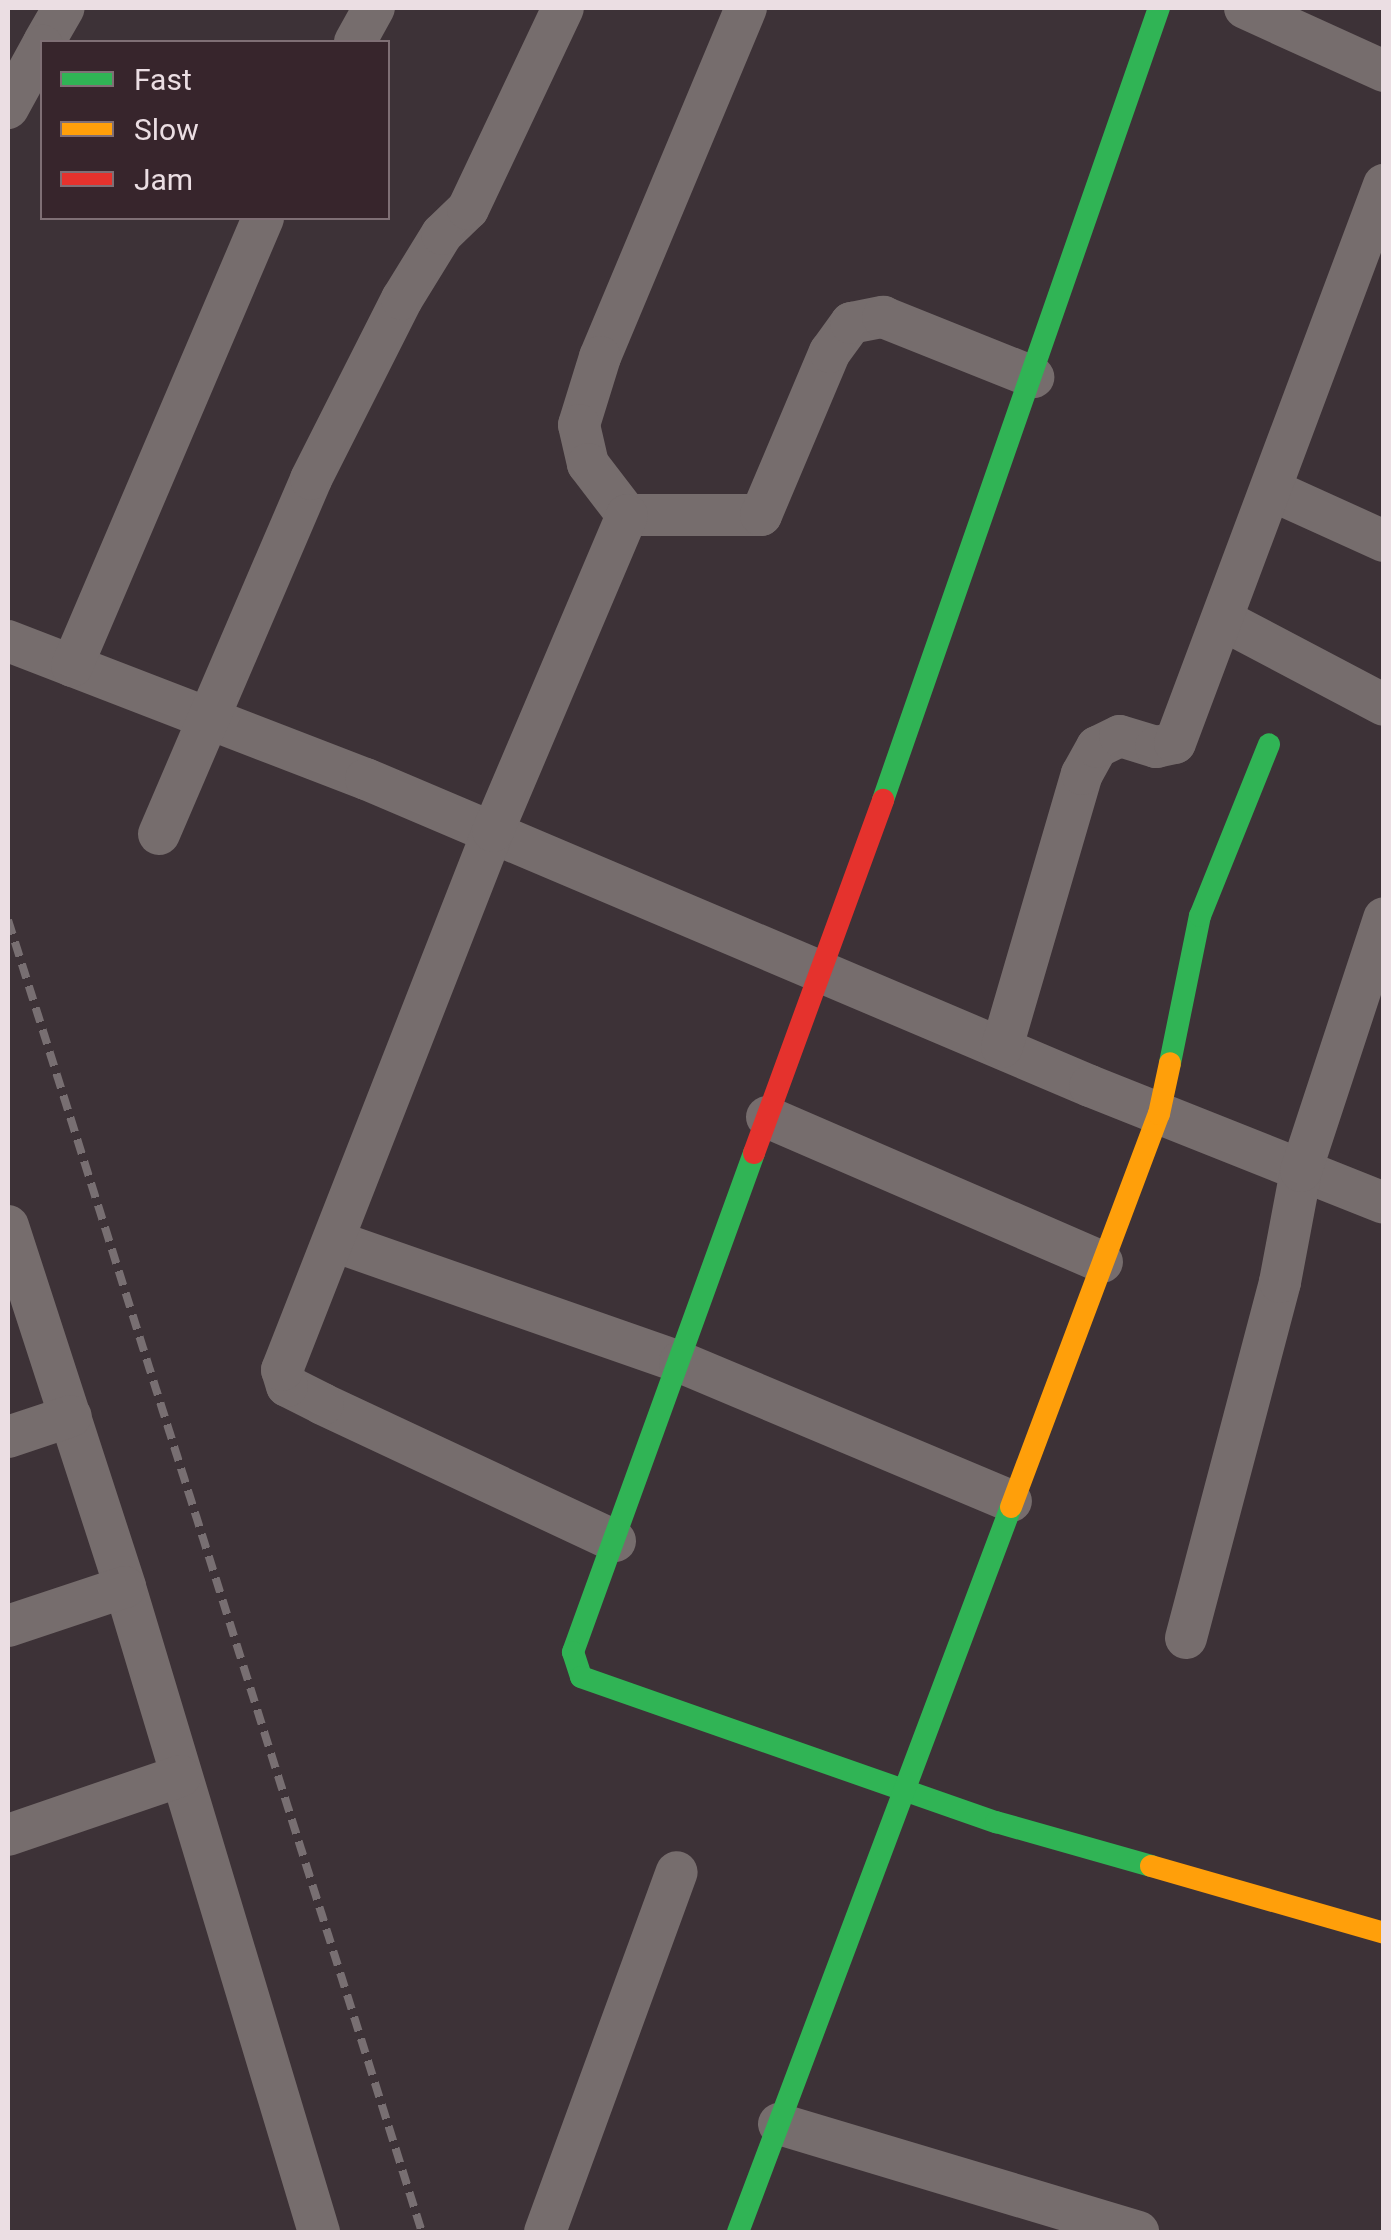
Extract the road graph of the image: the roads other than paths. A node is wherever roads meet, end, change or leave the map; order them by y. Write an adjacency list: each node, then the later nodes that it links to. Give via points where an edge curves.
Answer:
1 (64, 8): 7 (street)
2 (374, 8): 8 (street)
3 (563, 8): 22 (street, via 468,209 442,234 402,298)
4 (746, 8): 16 (street, via 600,357 579,425 588,464)
5 (1159, 8): 14 (street)
6 (1244, 8): 10 (street)
7 (45, 40)
8 (356, 40)
9 (40, 49): 11 (street)
10 (1384, 71)
11 (8, 108)
12 (1384, 185): 15 (street)
13 (261, 220): 20 (street)
14 (1033, 377): 16 (street, via 882,317 851,324 830,352 761,515); 27 (street)
15 (1271, 490): 17 (street); 18 (street)
16 (627, 514): 24 (street)
17 (1384, 540)
18 (1223, 620): 21 (street); 28 (street, via 1174,743 1156,748 1120,736 1096,747 1082,774)
19 (8, 641): 20 (street)
20 (72, 666): 22 (street)
21 (1384, 705)
22 (206, 717): 24 (street); 25 (street)
23 (1269, 744): 29 (street, via 1200,916)
24 (494, 831): 27 (street); 34 (street)
25 (159, 834)
26 (1384, 918): 31 (street)
27 (822, 968): 28 (street); 30 (street)
28 (1002, 1047): 29 (street)
29 (1159, 1114): 31 (street); 35 (street)
30 (767, 1117): 35 (street); 36 (street)
31 (1300, 1171): 32 (street); 43 (street, via 1280,1282)
32 (1384, 1203)
33 (8, 1226): 37 (street)
34 (334, 1241): 36 (street); 40 (street, via 282,1370 287,1386)
35 (1102, 1262): 39 (street)
36 (680, 1362): 39 (street); 40 (street)
37 (71, 1416): 38 (street); 41 (street)
38 (8, 1436)
39 (1011, 1500): 45 (street)
40 (615, 1541): 45 (street, via 573,1652 582,1677)
41 (125, 1587): 42 (street); 44 (street)
42 (8, 1626)
43 (1186, 1638)
44 (180, 1776): 46 (street); 50 (street)
45 (904, 1790): 48 (street); 49 (street)
46 (8, 1834)
47 (677, 1872): 51 (street)
48 (1384, 1932)
49 (779, 2124): 52 (street); 53 (street)
50 (319, 2232)
51 (545, 2232)
52 (738, 2232)
53 (1138, 2232)

